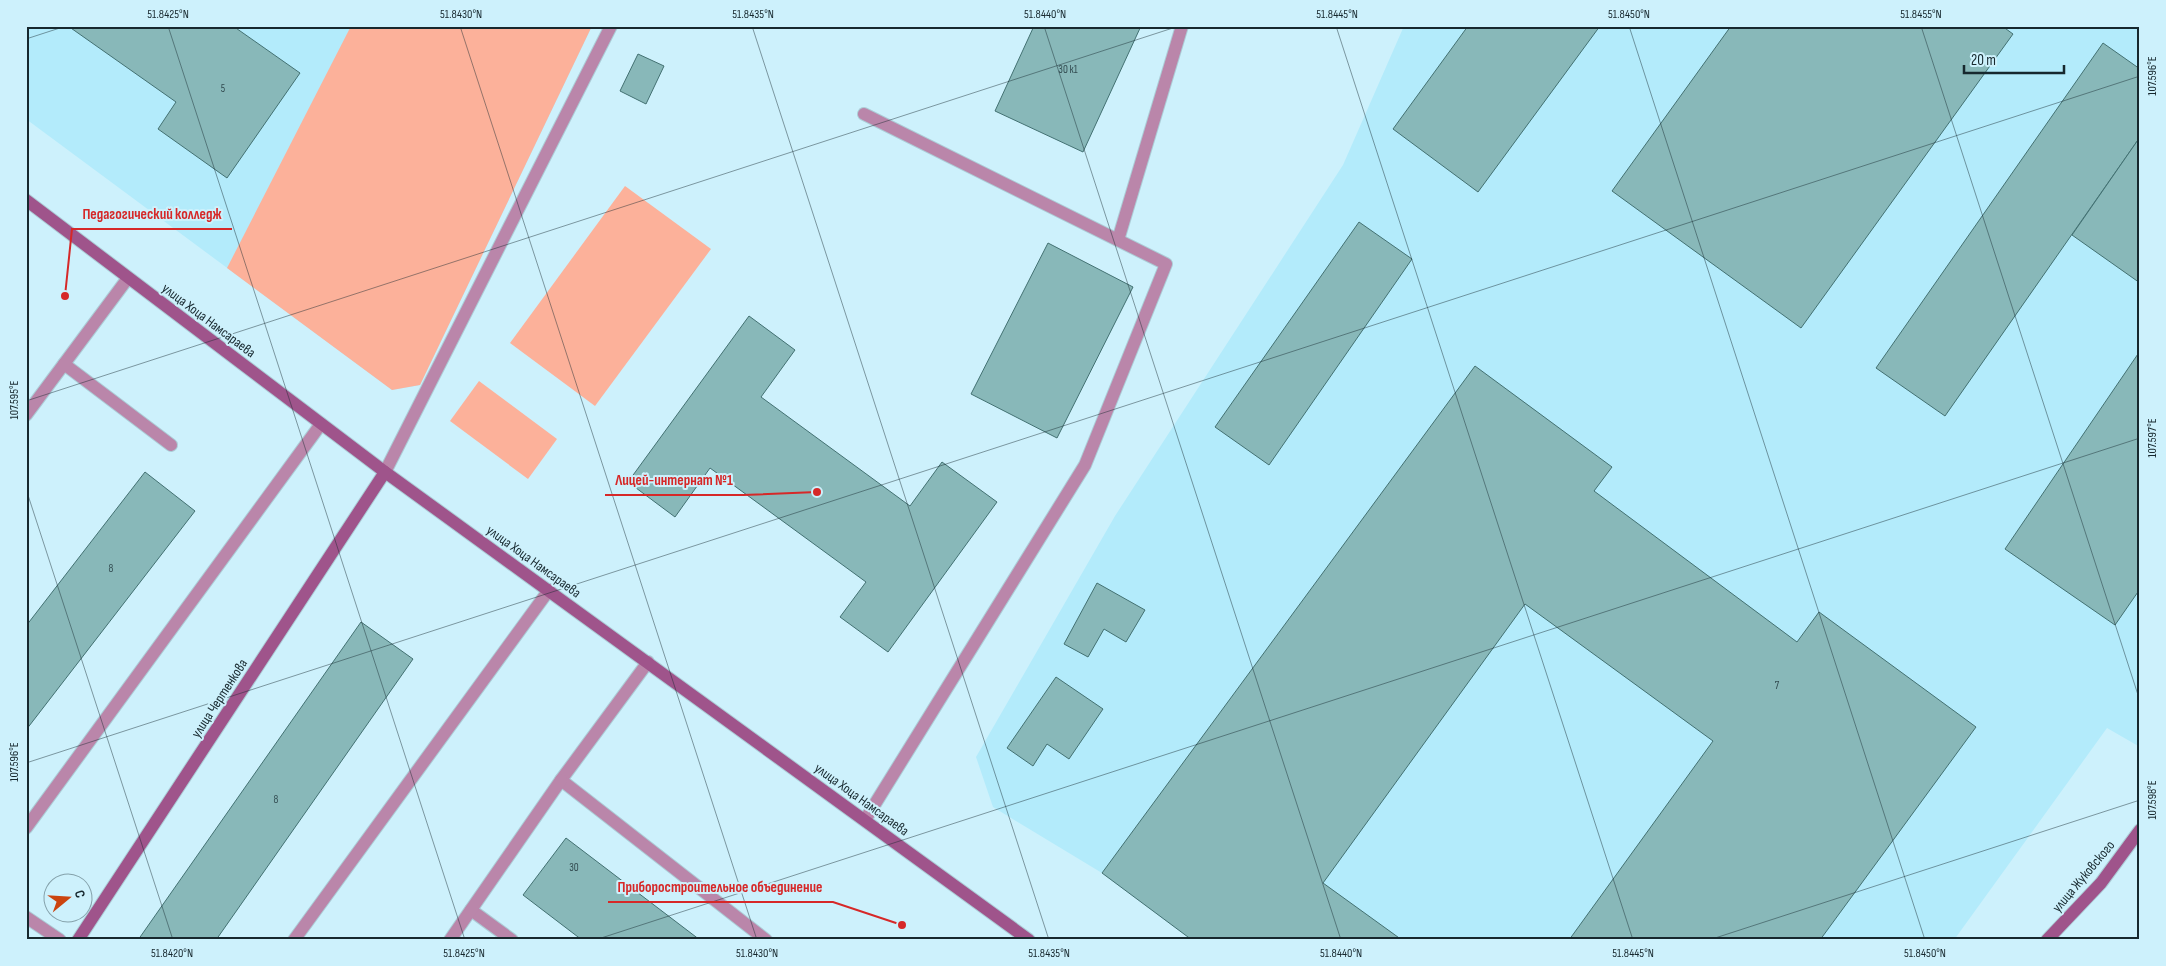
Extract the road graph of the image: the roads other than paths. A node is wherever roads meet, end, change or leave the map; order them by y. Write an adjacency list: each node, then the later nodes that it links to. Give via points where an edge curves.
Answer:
1 (611, 26): 11 (street)
2 (1182, 26): 5 (street)
3 (864, 114): 5 (street)
4 (26, 200): 6 (street, улица Хоца Намсараева)
5 (1118, 240): 15 (street, via 1166,264 1085,465)
6 (128, 278): 7 (street); 9 (street, улица Хоца Намсараева)
7 (64, 364): 8 (street); 10 (street)
8 (26, 415)
9 (321, 424): 11 (street, улица Хоца Намсараева); 16 (street)
10 (171, 445)
11 (385, 472): 12 (street, улица Хоца Намсараева); 21 (street, улица Чертенкова)
12 (549, 590): 13 (street, улица Хоца Намсараева); 22 (street)
13 (648, 662): 14 (street); 15 (street, улица Хоца Намсараева)
14 (561, 780): 18 (street); 25 (street)
15 (865, 820): 26 (street, улица Хоца Намсараева)
16 (26, 828)
17 (2140, 830): 27 (street, улица Жуковского, via 2101,883)
18 (471, 910): 23 (street); 24 (street)
19 (26, 917): 20 (street)
20 (60, 940)
21 (78, 940)
22 (294, 940)
23 (450, 940)
24 (512, 940)
25 (766, 940)
26 (1029, 940)
27 (2047, 940)

